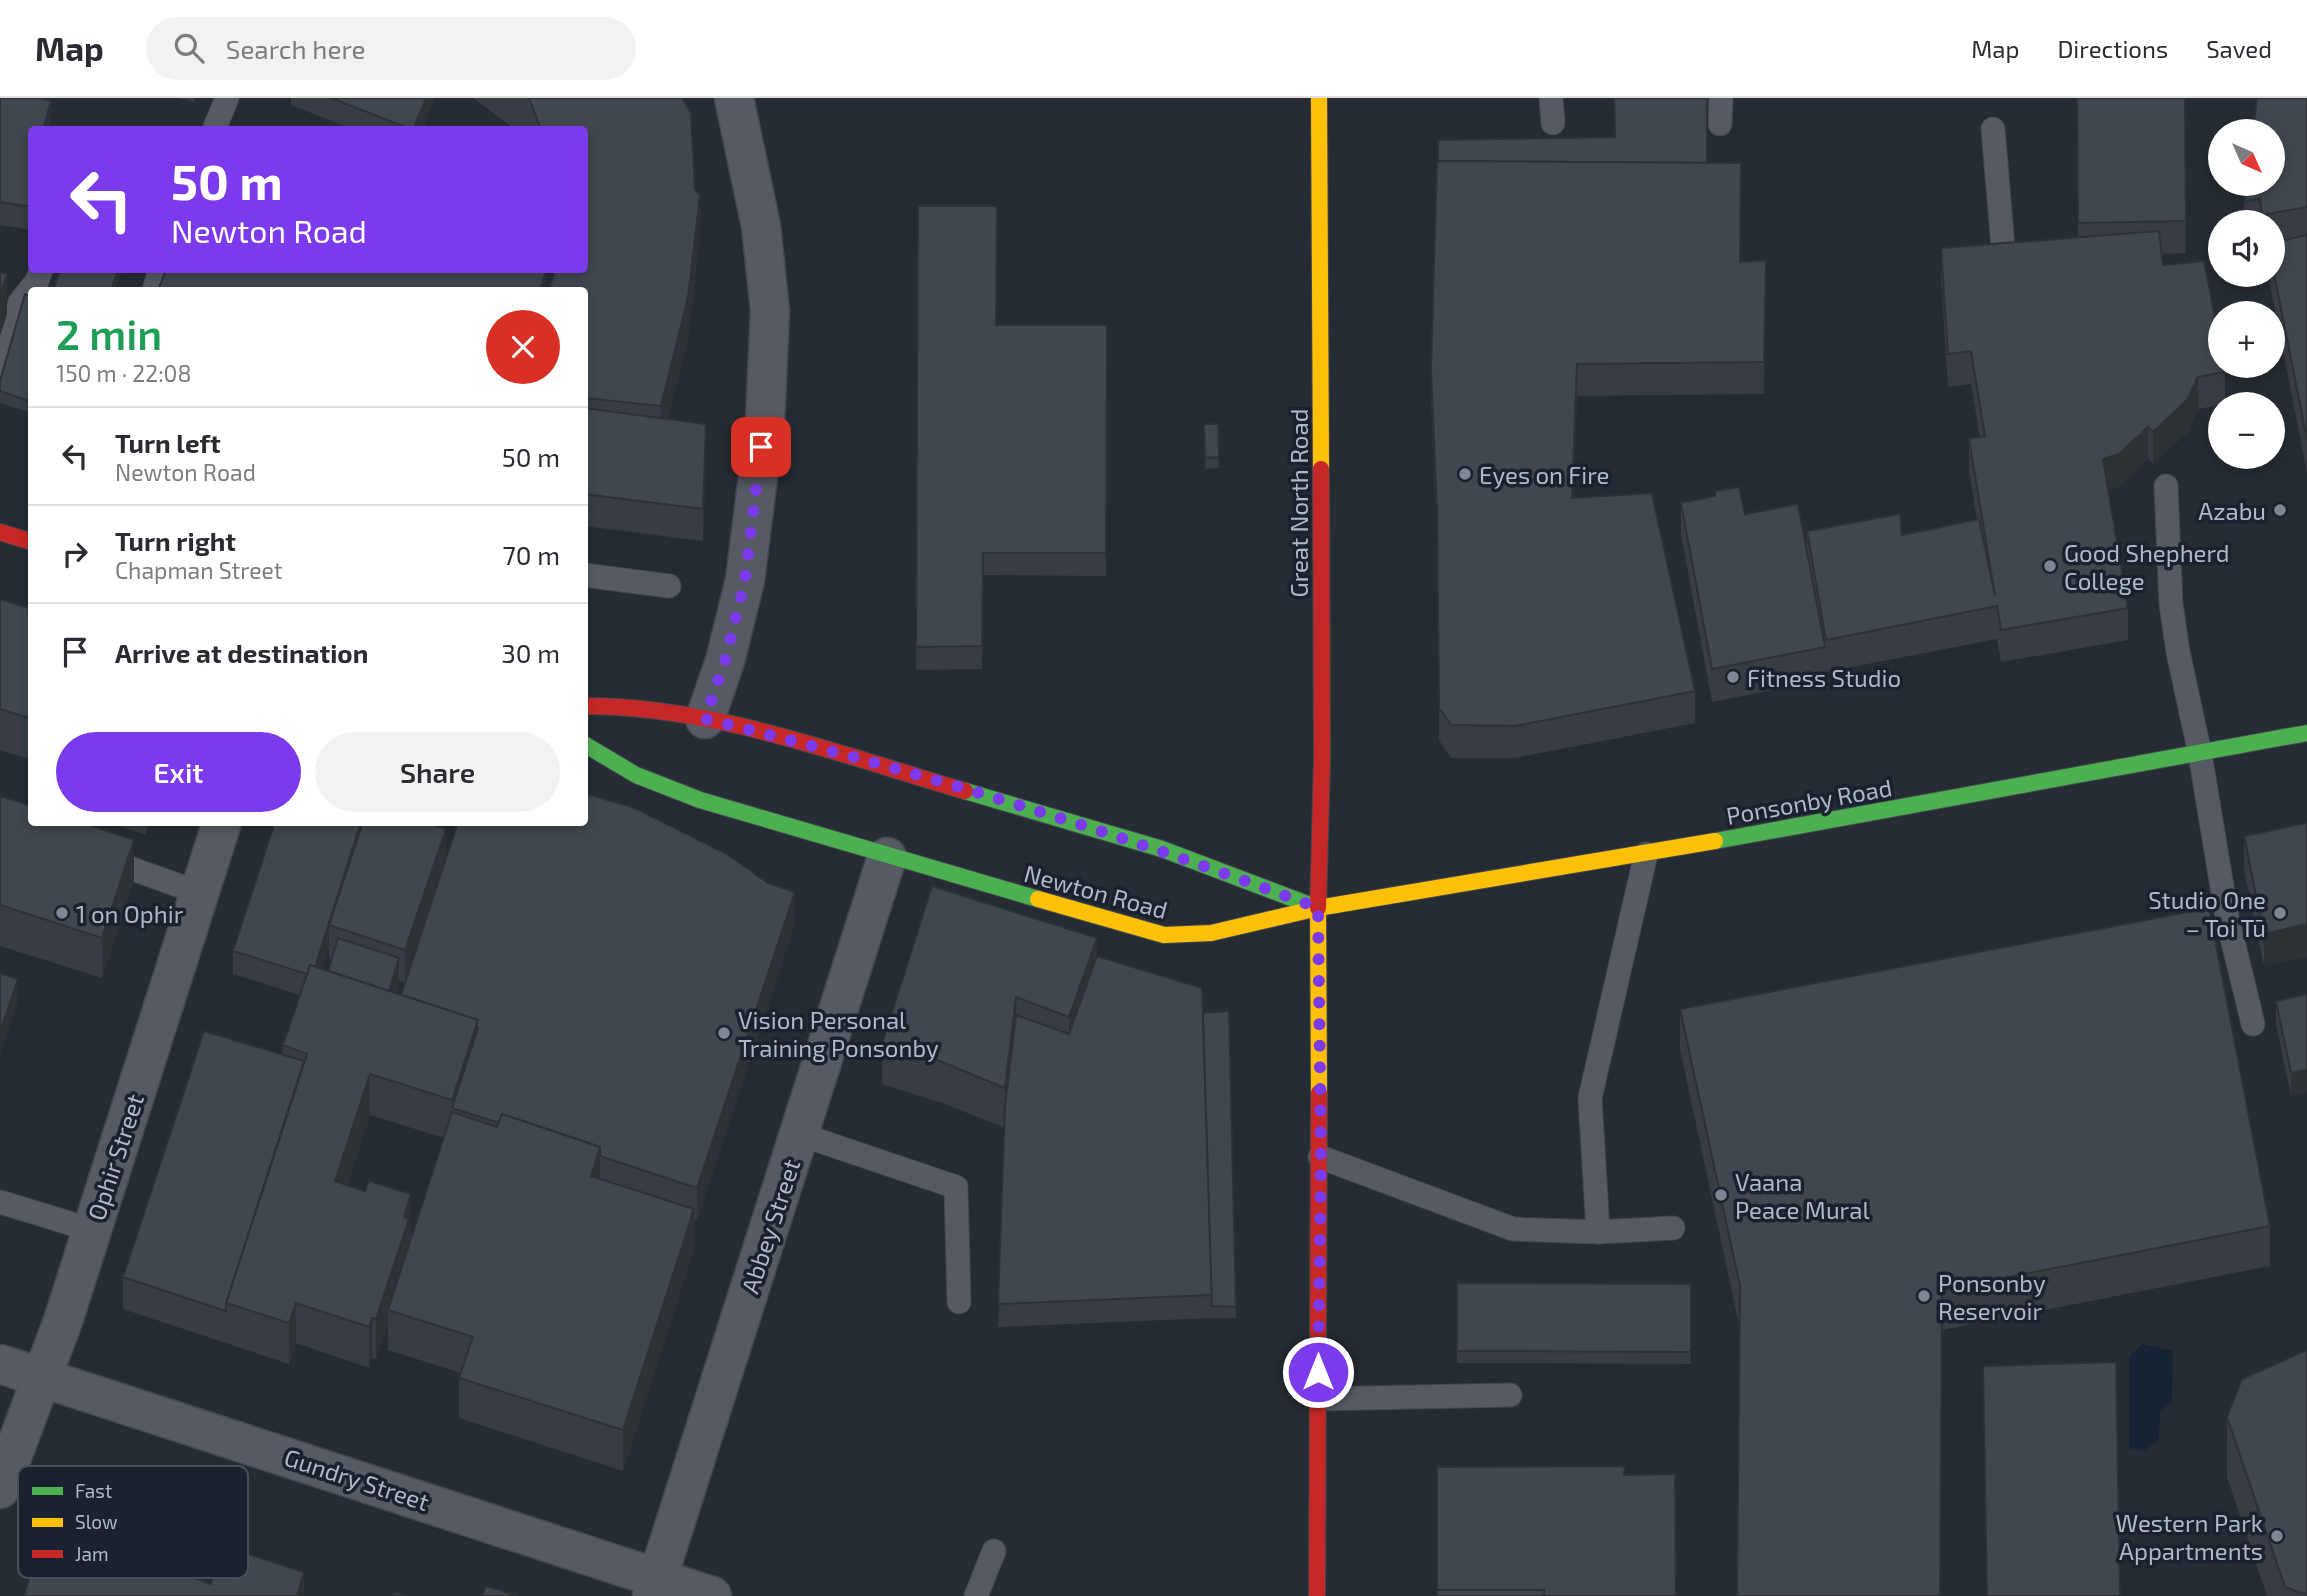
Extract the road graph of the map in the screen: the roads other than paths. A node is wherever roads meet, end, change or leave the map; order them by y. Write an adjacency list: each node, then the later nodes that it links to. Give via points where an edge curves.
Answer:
1 (227, 98): 8 (lane)
2 (734, 98): 19 (street, via 761,226 771,311 765,421 745,580)
3 (1319, 98): 28 (main road, Great North Road, via 1322,760)
4 (1552, 98): 6 (lane)
5 (1721, 98): 7 (lane)
6 (1553, 123)
7 (1720, 124)
8 (216, 126)
9 (1993, 129): 10 (lane)
10 (2003, 247)
11 (28, 292): 12 (lane, via 20,302)
12 (0, 366)
13 (2166, 486): 22 (lane, via 2171,604)
14 (0, 532): 15 (main road)
15 (28, 541)
16 (588, 576): 17 (lane)
17 (669, 586)
18 (588, 706): 19 (main road)
19 (705, 719): 28 (main road, via 873,763 1162,849)
20 (2307, 733): 22 (main road, Ponsonby Road)
21 (588, 747): 26 (main road, Newton Road, via 674,790)
22 (2200, 754): 25 (main road, Ponsonby Road); 29 (lane, via 2227,917)
23 (221, 826): 27 (street, Ophir Street)
24 (83, 852): 27 (lane)
25 (1646, 854): 28 (main road, Ponsonby Road); 35 (lane, via 1590,1098)
26 (887, 857): 28 (main road, Newton Road, via 1164,935 1211,933); 30 (street, Abbey Street)
27 (200, 892): 34 (street, Ophir Street)
28 (1318, 908): 31 (main road, Great North Road)
29 (2253, 1024)
30 (799, 1134): 36 (lane, via 957,1187); 43 (street, Abbey Street)
31 (1321, 1157): 35 (lane, via 1513,1230); 40 (main road, Great North Road)
32 (0, 1202): 34 (lane)
33 (1673, 1228): 35 (lane)
34 (92, 1230): 38 (street, Ophir Street)
35 (1598, 1232)
36 (959, 1302)
37 (0, 1364): 38 (street, Gundry Street)
38 (40, 1377): 41 (street, Ophir Street); 43 (street, Gundry Street)
39 (1510, 1395): 40 (lane)
40 (1318, 1399): 46 (main road, Great North Road)
41 (0, 1489)
42 (994, 1551): 45 (lane)
43 (655, 1586): 44 (street, Gundry Street)
44 (712, 1596)
45 (976, 1596)
46 (1317, 1596)

